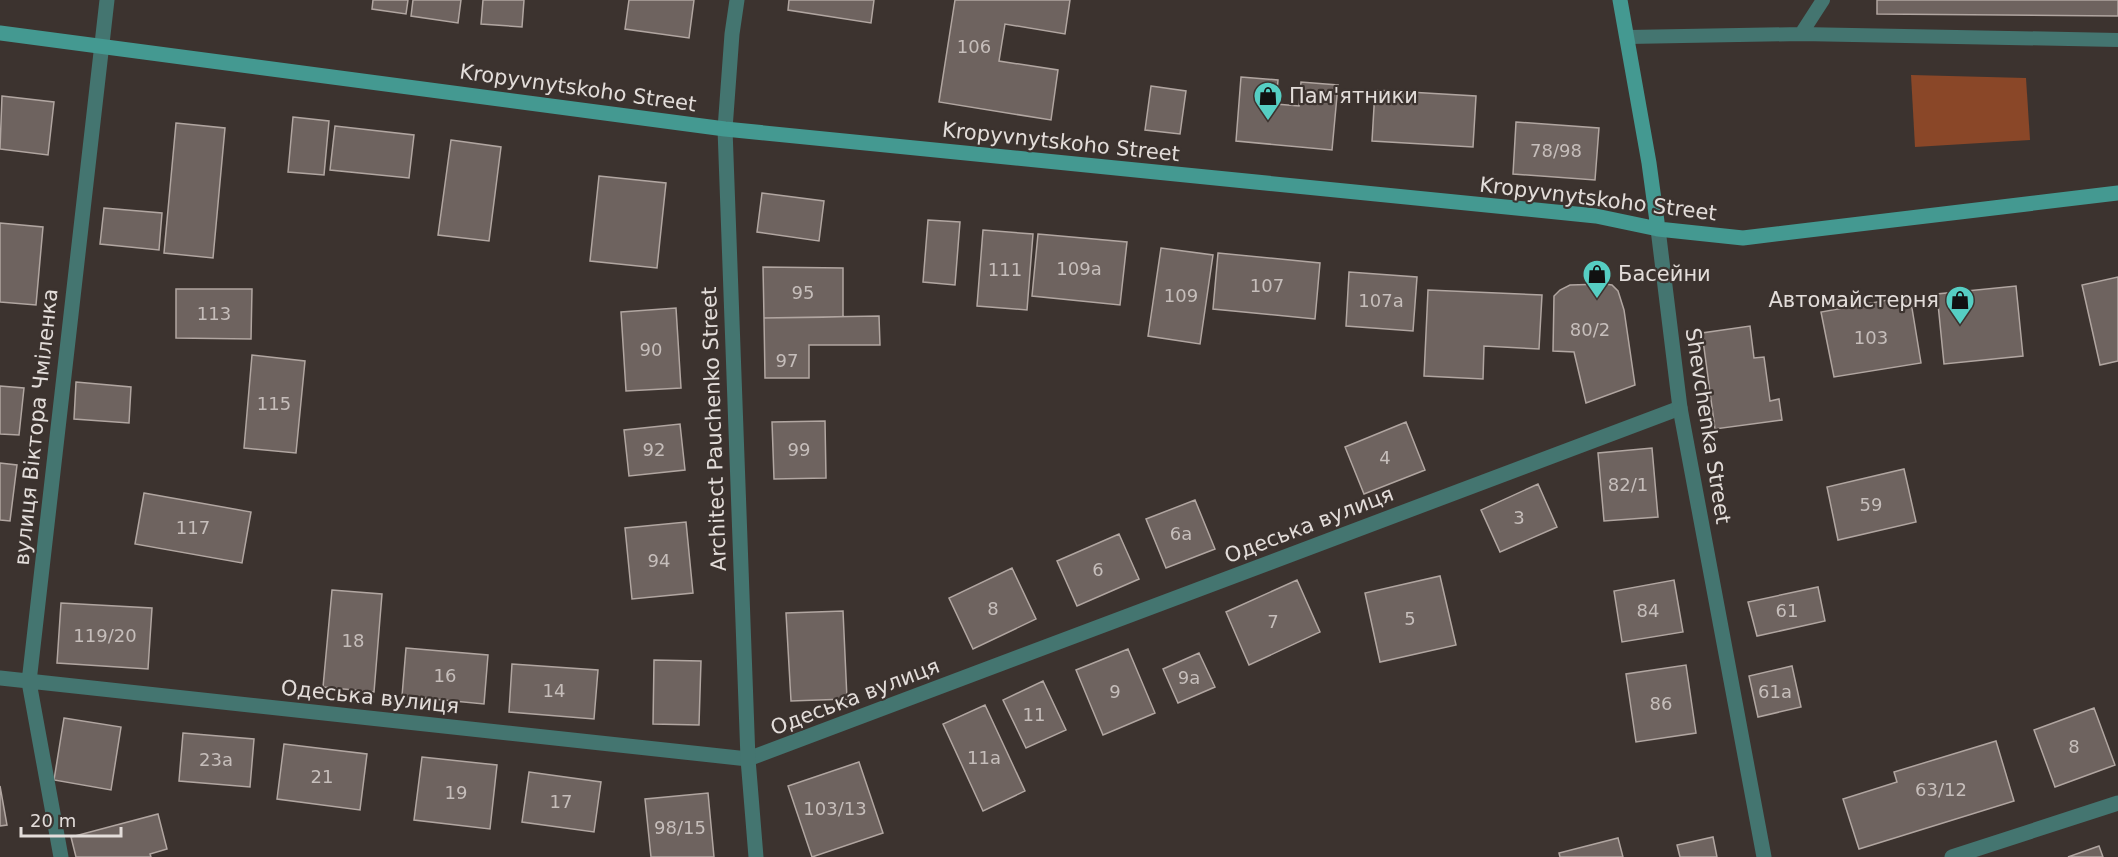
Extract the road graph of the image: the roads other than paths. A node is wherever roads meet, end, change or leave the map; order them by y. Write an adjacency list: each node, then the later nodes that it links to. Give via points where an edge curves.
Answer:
1 (107, 0): 9 (street, вулиця Віктора Чміленка)
2 (737, 0): 10 (street, Architect Pauchenko Street)
3 (1620, 0): 7 (main road, Shevchenka Street)
4 (1822, 0): 6 (lane)
5 (0, 33): 9 (main road, Kropyvnytskoho Street)
6 (1801, 34): 7 (lane); 8 (lane)
7 (1628, 37): 12 (main road, Shevchenka Street)
8 (2118, 40)
9 (101, 46): 10 (main road, Kropyvnytskoho Street); 15 (street, вулиця Віктора Чміленка)
10 (725, 129): 12 (main road, Kropyvnytskoho Street, via 1596,216); 16 (street, Architect Pauchenko Street)
11 (2118, 193): 12 (main road, Kropyvnytskoho Street, via 1743,238)
12 (1658, 230): 13 (street, Shevchenka Street)
13 (1680, 408): 16 (street, Одеська вулиця); 20 (street, Shevchenka Street)
14 (0, 678): 15 (street, Одеська вулиця)
15 (29, 682): 16 (street, Одеська вулиця); 18 (street, вулиця Віктора Чміленка)
16 (748, 759): 19 (street, Architect Pauchenko Street)
17 (2118, 803): 21 (street)
18 (61, 857)
19 (756, 857)
20 (1764, 857)
21 (1952, 857)

